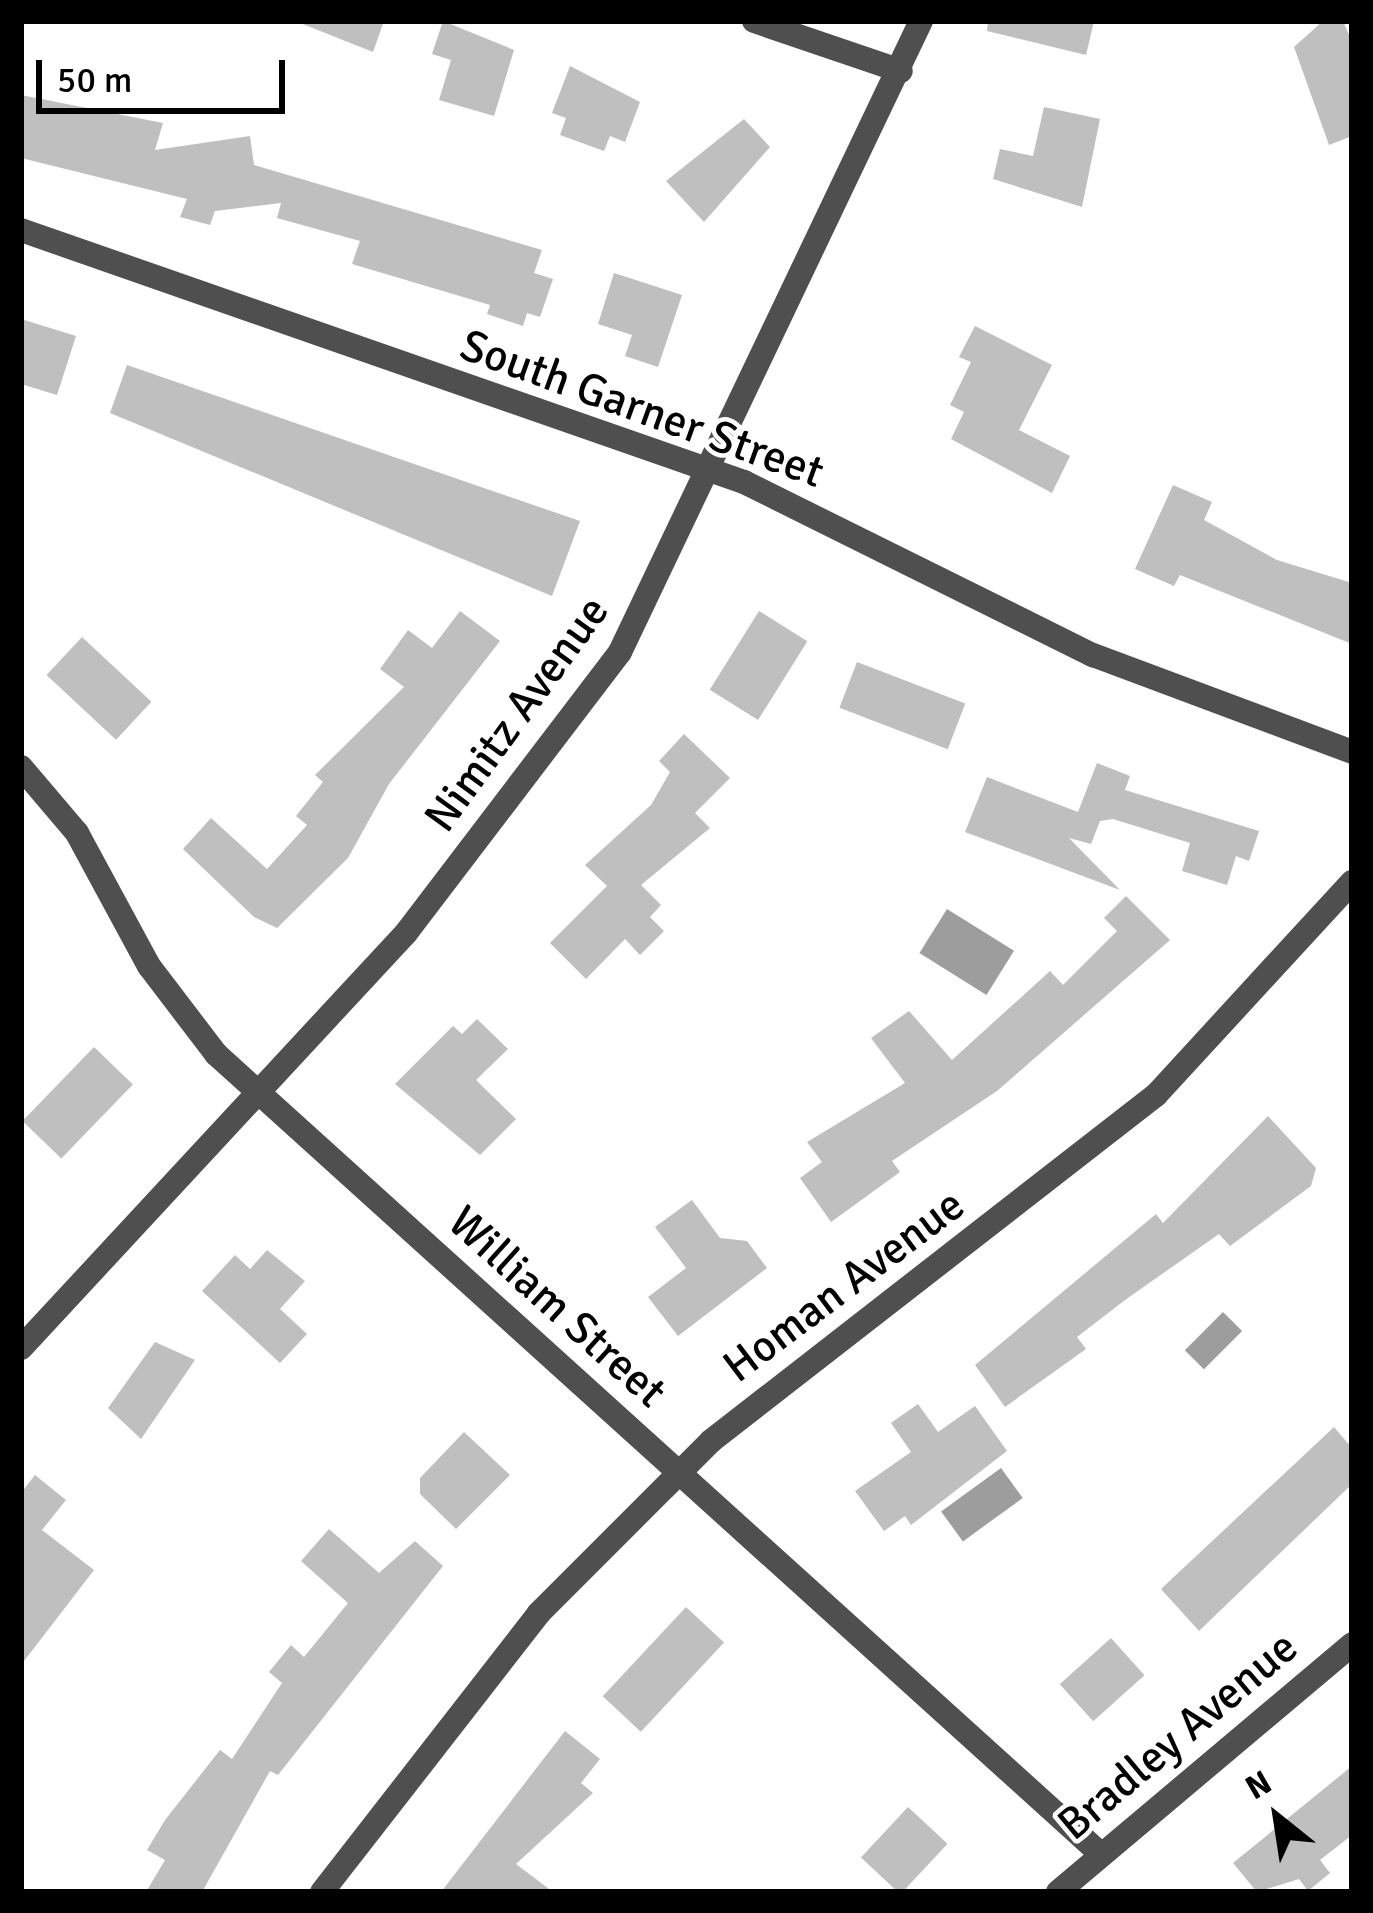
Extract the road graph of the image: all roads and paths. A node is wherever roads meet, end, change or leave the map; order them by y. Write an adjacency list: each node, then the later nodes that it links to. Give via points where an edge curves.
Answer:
1 (754, 21): 3 (street)
2 (920, 21): 3 (street, Nimitz Avenue)
3 (901, 70): 5 (street, Nimitz Avenue)
4 (21, 230): 5 (street, South Garner Street)
5 (707, 471): 6 (street, South Garner Street, via 1202,703); 9 (street, Nimitz Avenue, via 620,652 406,933)
6 (1352, 752)
7 (21, 767): 9 (street, William Street, via 77,833 173,1004)
8 (1352, 882): 11 (street, Homan Avenue, via 1156,1095)
9 (258, 1092): 10 (street, Nimitz Avenue); 11 (street, William Street)
10 (21, 1348)
11 (678, 1474): 13 (street, William Street); 14 (street, Homan Avenue, via 538,1613)
12 (1352, 1644): 13 (street, Bradley Avenue)
13 (1102, 1856): 15 (street, Bradley Avenue)
14 (322, 1892)
15 (1058, 1892)

